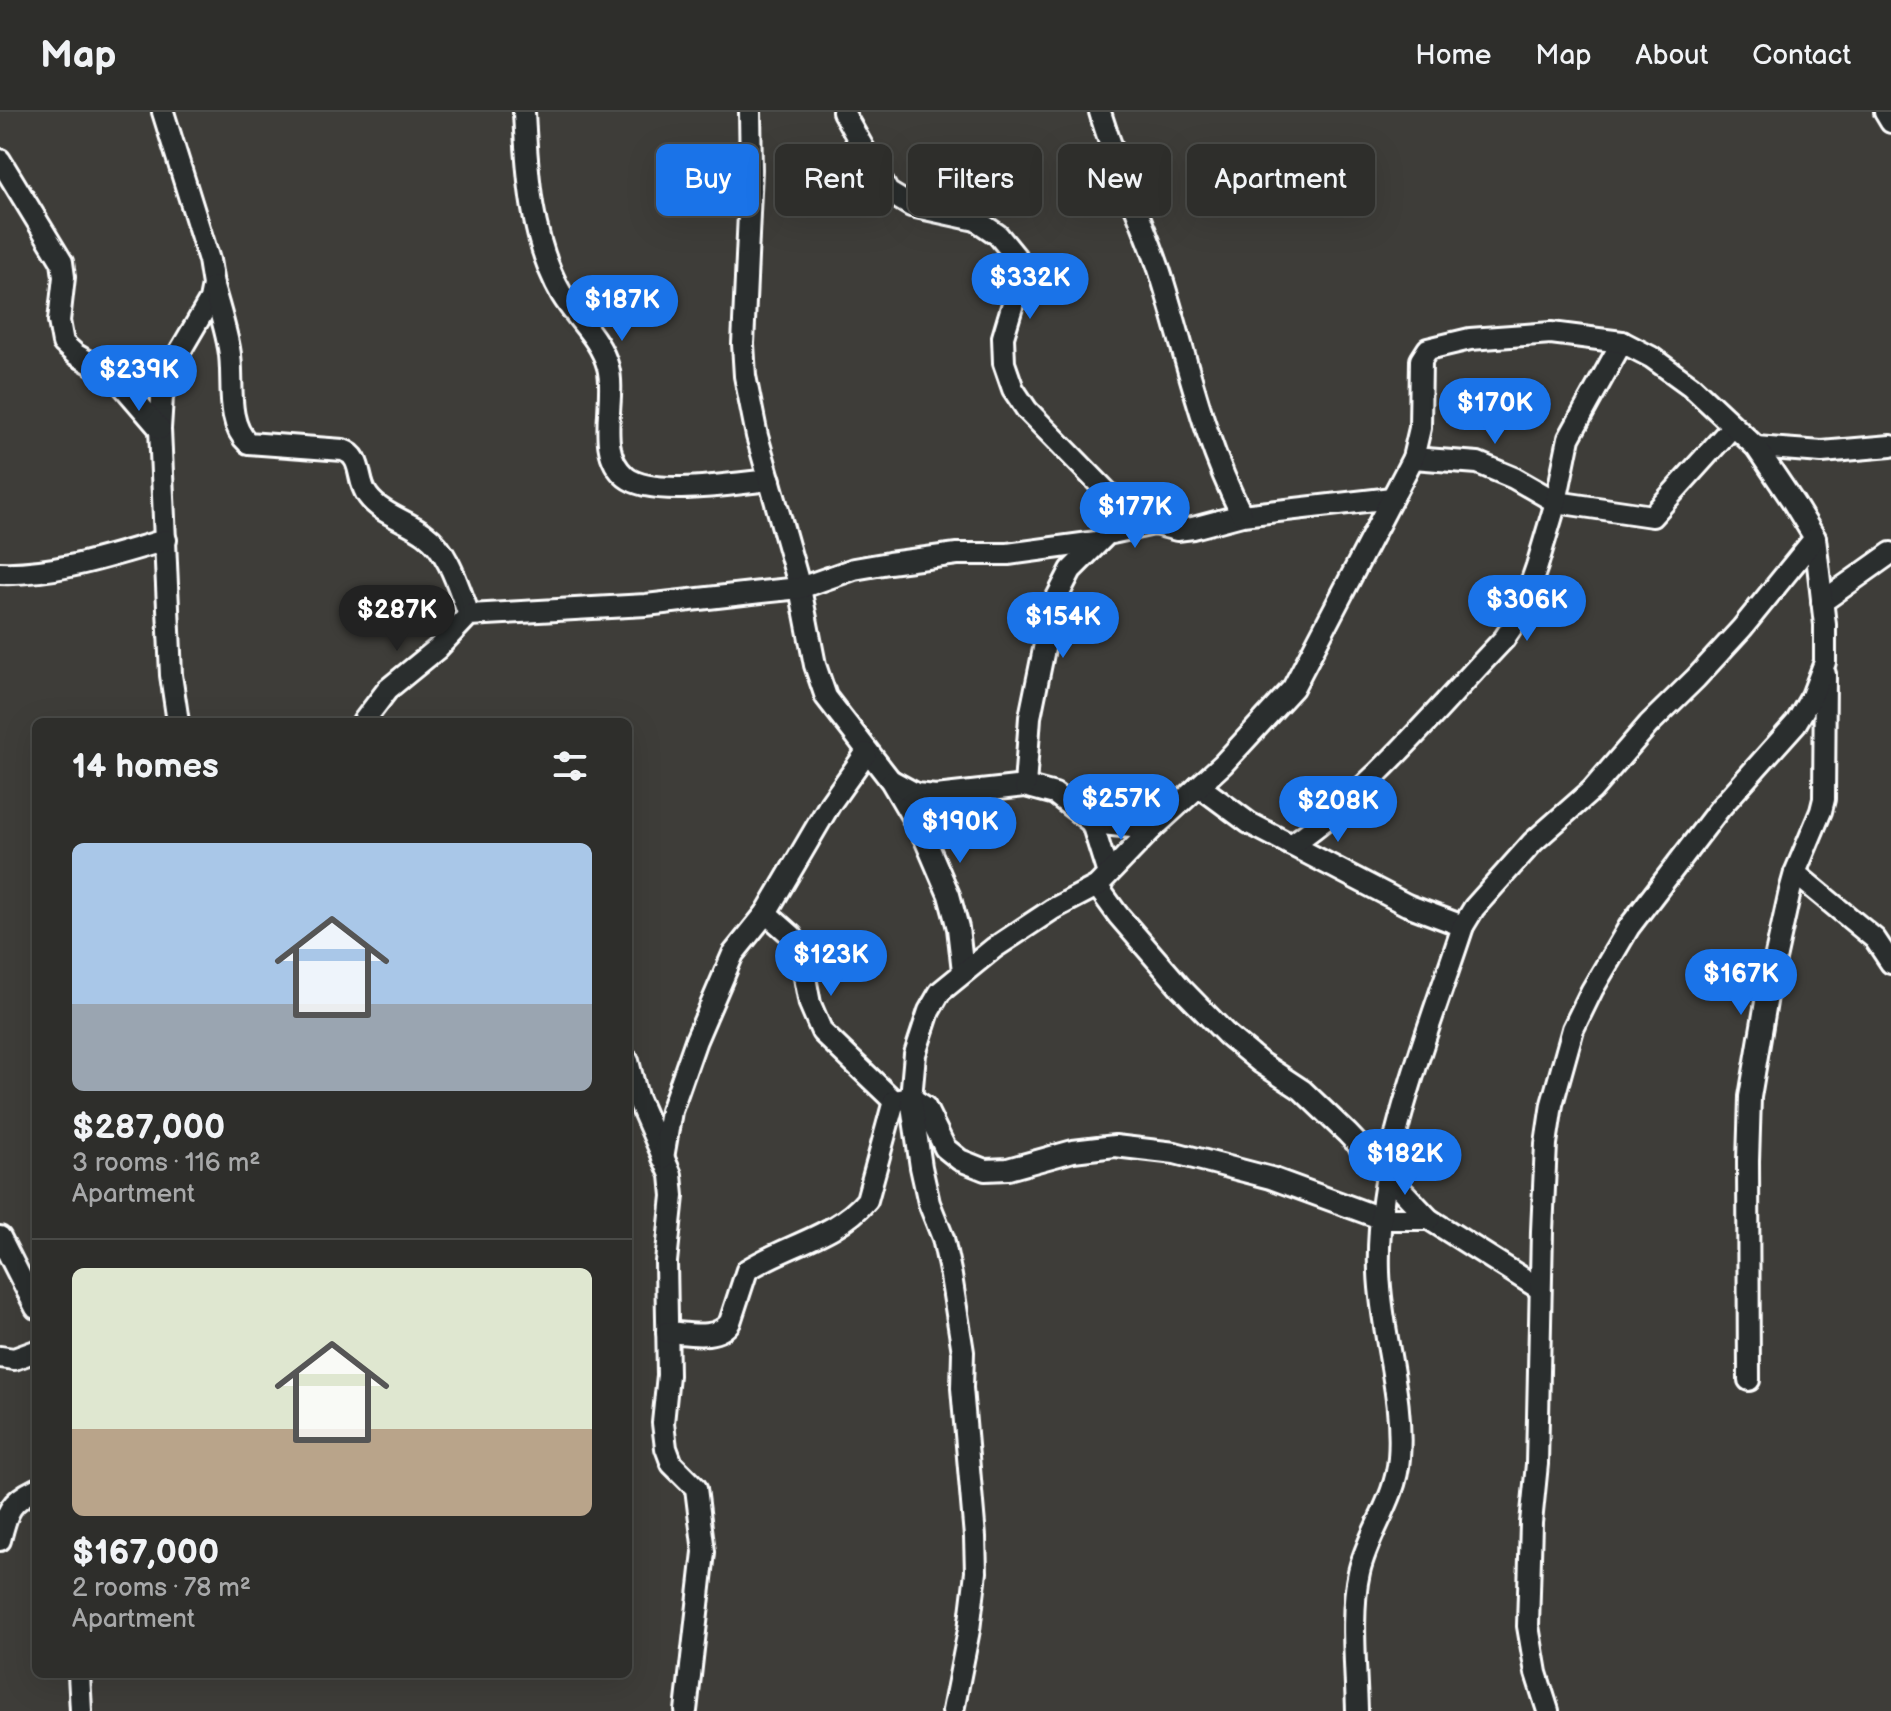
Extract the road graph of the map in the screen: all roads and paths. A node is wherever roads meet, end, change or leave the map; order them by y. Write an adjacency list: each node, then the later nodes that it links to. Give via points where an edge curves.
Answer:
1 (163, 112): 9 (street)
2 (524, 112): 16 (street, via 531,195 544,259 609,369 610,451 617,468 629,480 672,488)
3 (750, 112): 16 (street, via 743,344 745,376)
4 (843, 112): 17 (street, via 888,192 911,206 976,220 1016,257 1020,280 1003,337 1013,389)
5 (1100, 112): 20 (street, via 1160,273 1208,439)
6 (1885, 112): 7 (street)
7 (1891, 122)
8 (0, 160): 12 (street, via 62,262 63,343 117,379)
9 (213, 285): 12 (street, via 210,300 169,370); 29 (street, via 230,351 234,416 241,436 248,443 352,453 370,500 428,535 441,553)
10 (1622, 342): 11 (street, via 1691,386); 15 (street, via 1551,333 1470,339 1428,349 1421,360 1420,428); 19 (street, via 1569,438)
11 (1733, 426): 14 (street); 19 (street, via 1652,516)
12 (160, 429): 24 (street)
13 (1890, 445): 14 (street, via 1822,452)
14 (1756, 447): 23 (street)
15 (1413, 458): 18 (street); 19 (street, via 1478,463)
16 (770, 480): 27 (street)
17 (1110, 495): 21 (street); 22 (street)
18 (1392, 498): 20 (street); 36 (street, via 1293,688)
19 (1556, 502): 39 (street, via 1520,615 1504,639 1366,787)
20 (1242, 515): 21 (street, via 1177,530)
21 (1154, 524): 22 (street)
22 (1102, 538): 27 (street, via 1008,554 889,563); 35 (street, via 1071,570 1053,605 1030,717)
23 (1815, 538): 28 (street); 43 (street, via 1706,668 1592,790 1533,842)
24 (166, 540): 26 (street, via 54,570); 31 (street)
25 (1891, 553): 28 (street)
26 (0, 573)
27 (800, 588): 29 (street, via 646,605); 33 (street, via 826,697)
28 (1822, 602): 30 (street)
29 (469, 615): 32 (street, via 388,689)
30 (1825, 662): 40 (street, via 1824,799); 53 (street, via 1796,723 1720,808 1629,927 1573,1029 1546,1144)
31 (177, 718)
32 (366, 718)
33 (866, 753): 34 (street); 42 (street)
34 (891, 781): 35 (street, via 916,794 936,796); 45 (street, via 925,839 949,895)
35 (1025, 786): 37 (street, via 1055,794)
36 (1199, 786): 38 (street); 39 (street, via 1249,823)
37 (1092, 823): 38 (street); 41 (street)
38 (1152, 829): 41 (street)
39 (1291, 845): 43 (street, via 1407,905)
40 (1795, 873): 44 (street, via 1875,939); 58 (street, via 1750,1097)
41 (1103, 880): 45 (street); 49 (street, via 1124,922 1181,988 1227,1035 1302,1090)
42 (766, 913): 47 (street, via 792,936 822,1032); 48 (street, via 733,954 696,1040 671,1111)
43 (1463, 926): 49 (street)
44 (1891, 963)
45 (963, 971): 47 (street, via 929,1011)
46 (632, 1077): 48 (street)
47 (902, 1099): 50 (street, via 925,1107 945,1148 985,1170 1115,1146 1175,1153 1271,1178); 55 (street, via 867,1200 856,1213 747,1270 725,1329 714,1334); 64 (street, via 943,1238 963,1352 976,1572)
48 (663, 1158): 55 (street, via 673,1196 666,1262)
49 (1387, 1174): 50 (street); 51 (street)
50 (1383, 1219): 51 (street); 65 (street, via 1379,1270 1400,1430 1399,1460 1395,1488 1359,1570)
51 (1429, 1219): 53 (street)
52 (0, 1237): 54 (street)
53 (1540, 1289): 66 (street, via 1528,1626)
54 (32, 1300)
55 (667, 1332): 63 (street, via 666,1448 672,1464 696,1488 704,1552)
56 (32, 1352): 57 (street)
57 (0, 1357)
58 (1749, 1380)
59 (32, 1491): 60 (street, via 18,1497)
60 (0, 1540)
61 (79, 1678): 62 (street)
62 (81, 1711)
63 (686, 1711)
64 (953, 1711)
65 (1357, 1711)
66 (1548, 1711)

